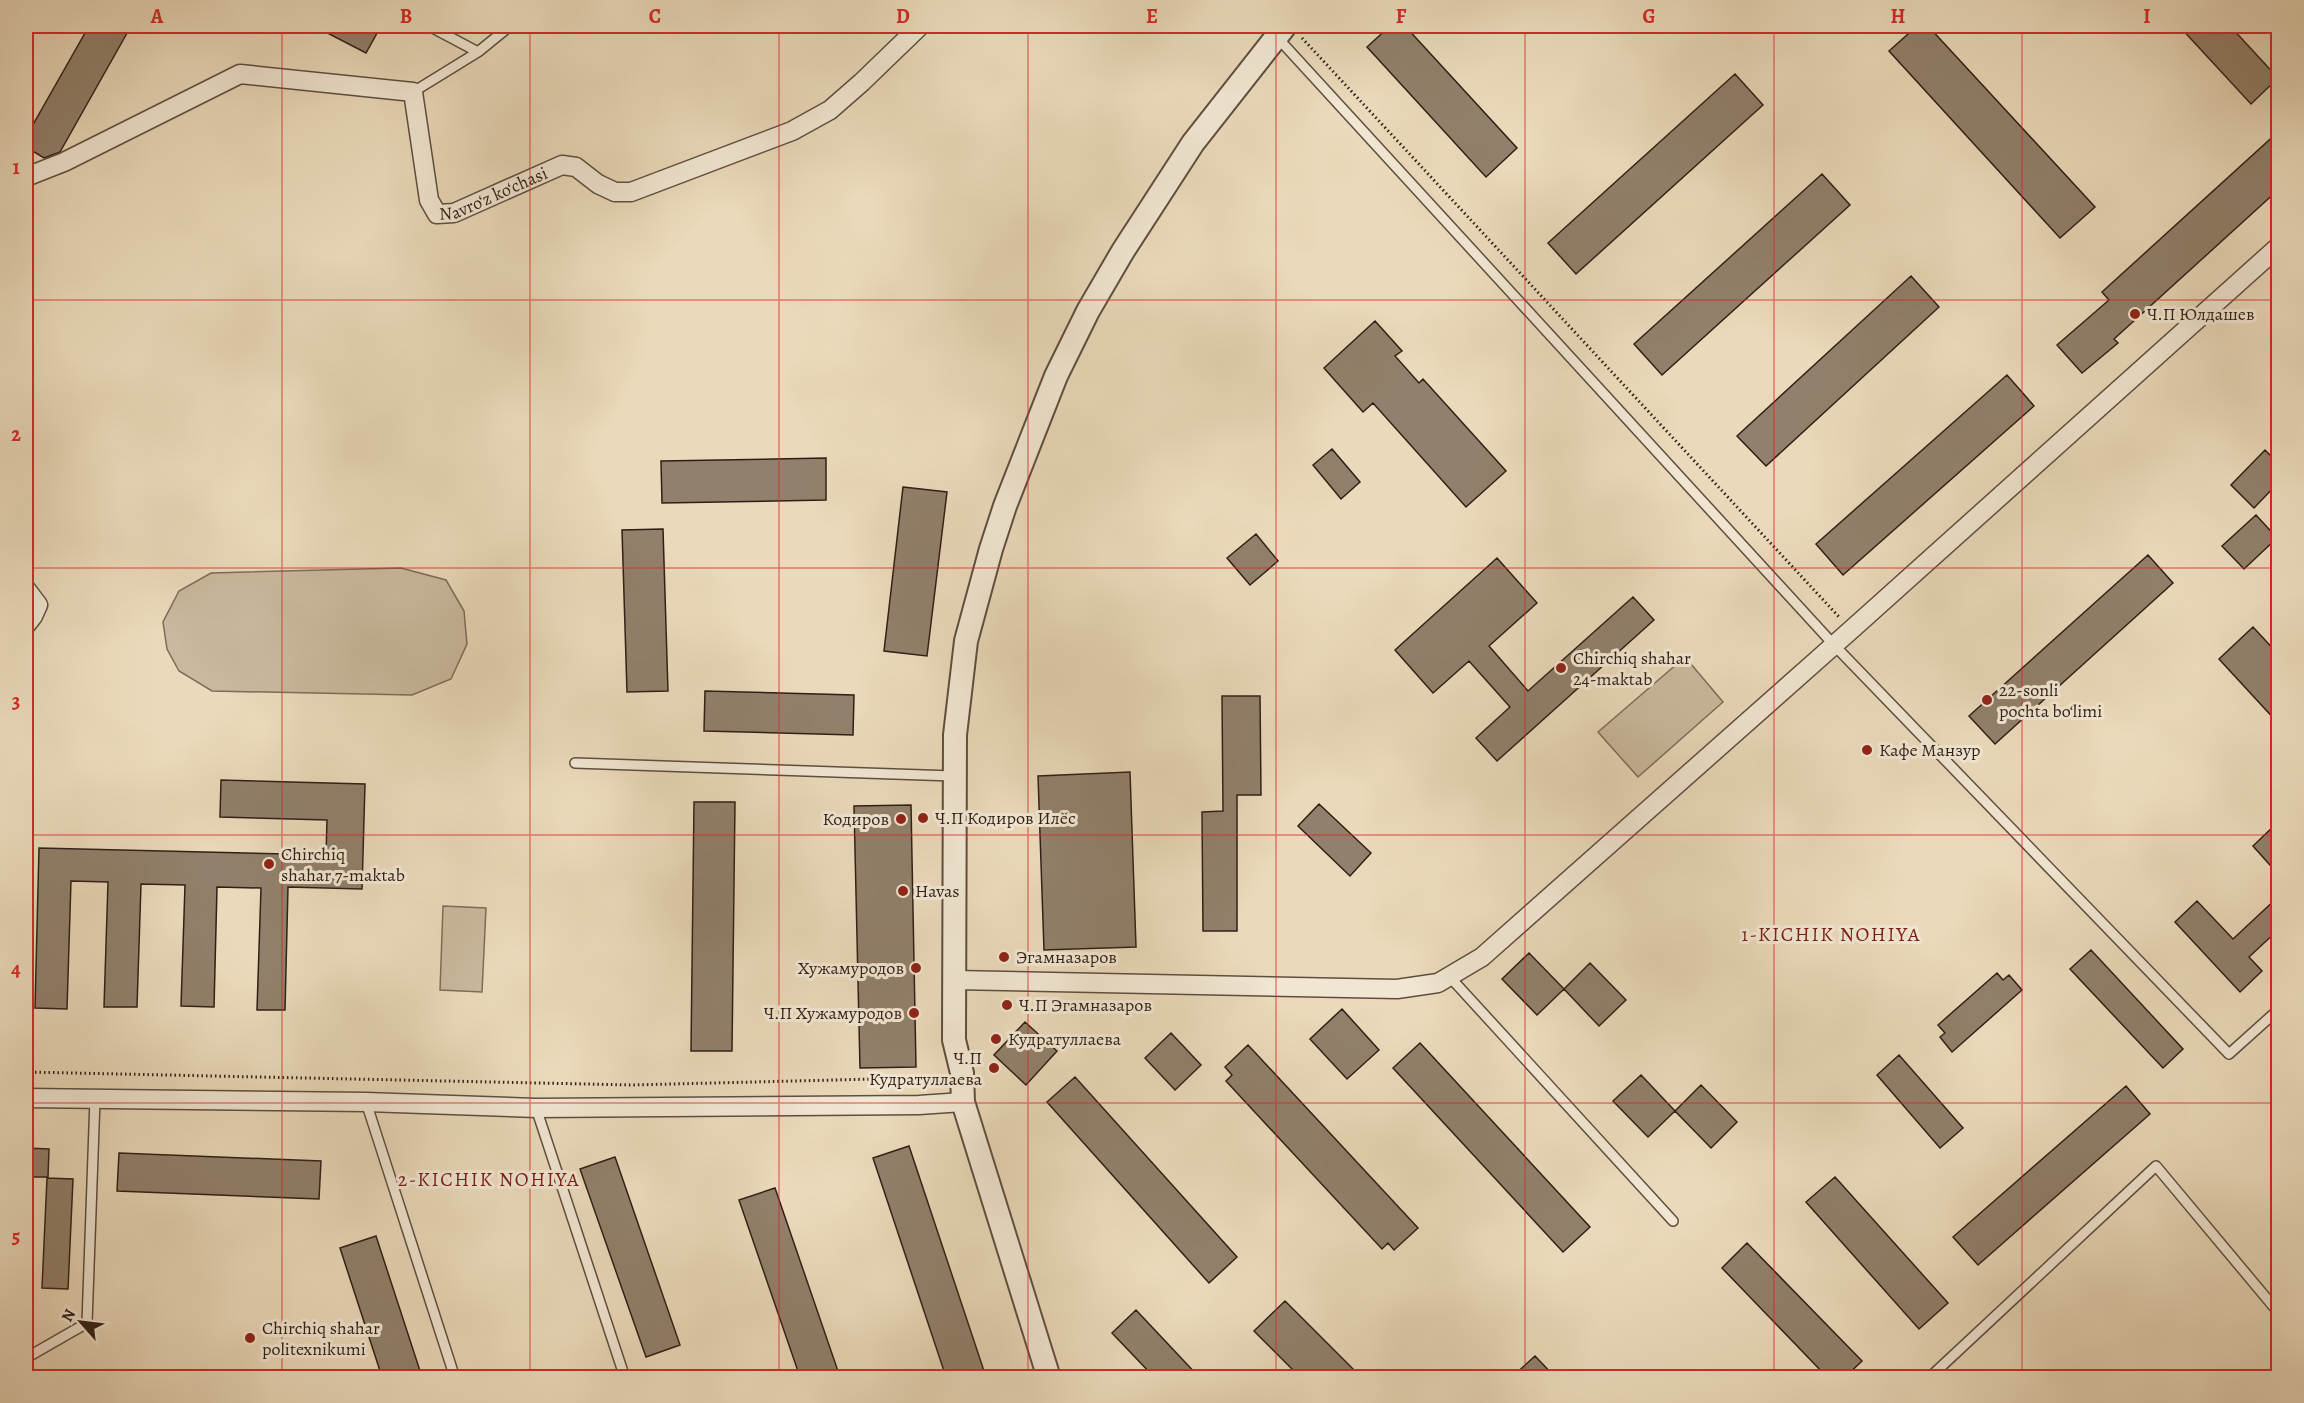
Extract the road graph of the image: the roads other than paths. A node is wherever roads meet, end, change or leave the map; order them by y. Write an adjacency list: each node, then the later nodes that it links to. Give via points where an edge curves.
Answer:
1 (429, 26): 5 (lane)
2 (510, 26): 5 (lane)
3 (920, 26): 6 (street, Navro‘z ko‘chasi, via 830,110 792,131 631,192 615,192 576,167 562,165 454,213 436,214 429,200)
4 (1286, 32): 11 (lane); 13 (street, via 1193,143 1123,251 1056,376 1005,506 966,641)
5 (478, 52): 6 (lane)
6 (413, 92): 7 (street, via 240,74)
7 (26, 177)
8 (2278, 247): 11 (street)
9 (26, 590): 10 (street, via 38,605)
10 (26, 625)
11 (1834, 645): 14 (street, via 1482,957); 16 (lane, via 2229,1054)
12 (575, 763): 13 (lane)
13 (954, 776): 15 (street)
14 (1449, 976): 15 (street, via 1438,983 1397,989); 22 (lane)
15 (954, 980): 20 (street, via 954,1040 962,1072)
16 (2278, 1010)
17 (26, 1098): 18 (street)
18 (95, 1099): 19 (street); 24 (lane, via 87,1323)
19 (366, 1102): 21 (street); 25 (lane)
20 (963, 1102): 21 (street); 27 (street)
21 (536, 1108): 26 (lane)
22 (1673, 1221)
23 (2278, 1312): 28 (lane, via 2156,1166)
24 (26, 1358)
25 (455, 1377)
26 (626, 1377)
27 (1049, 1377)
28 (1929, 1377)

